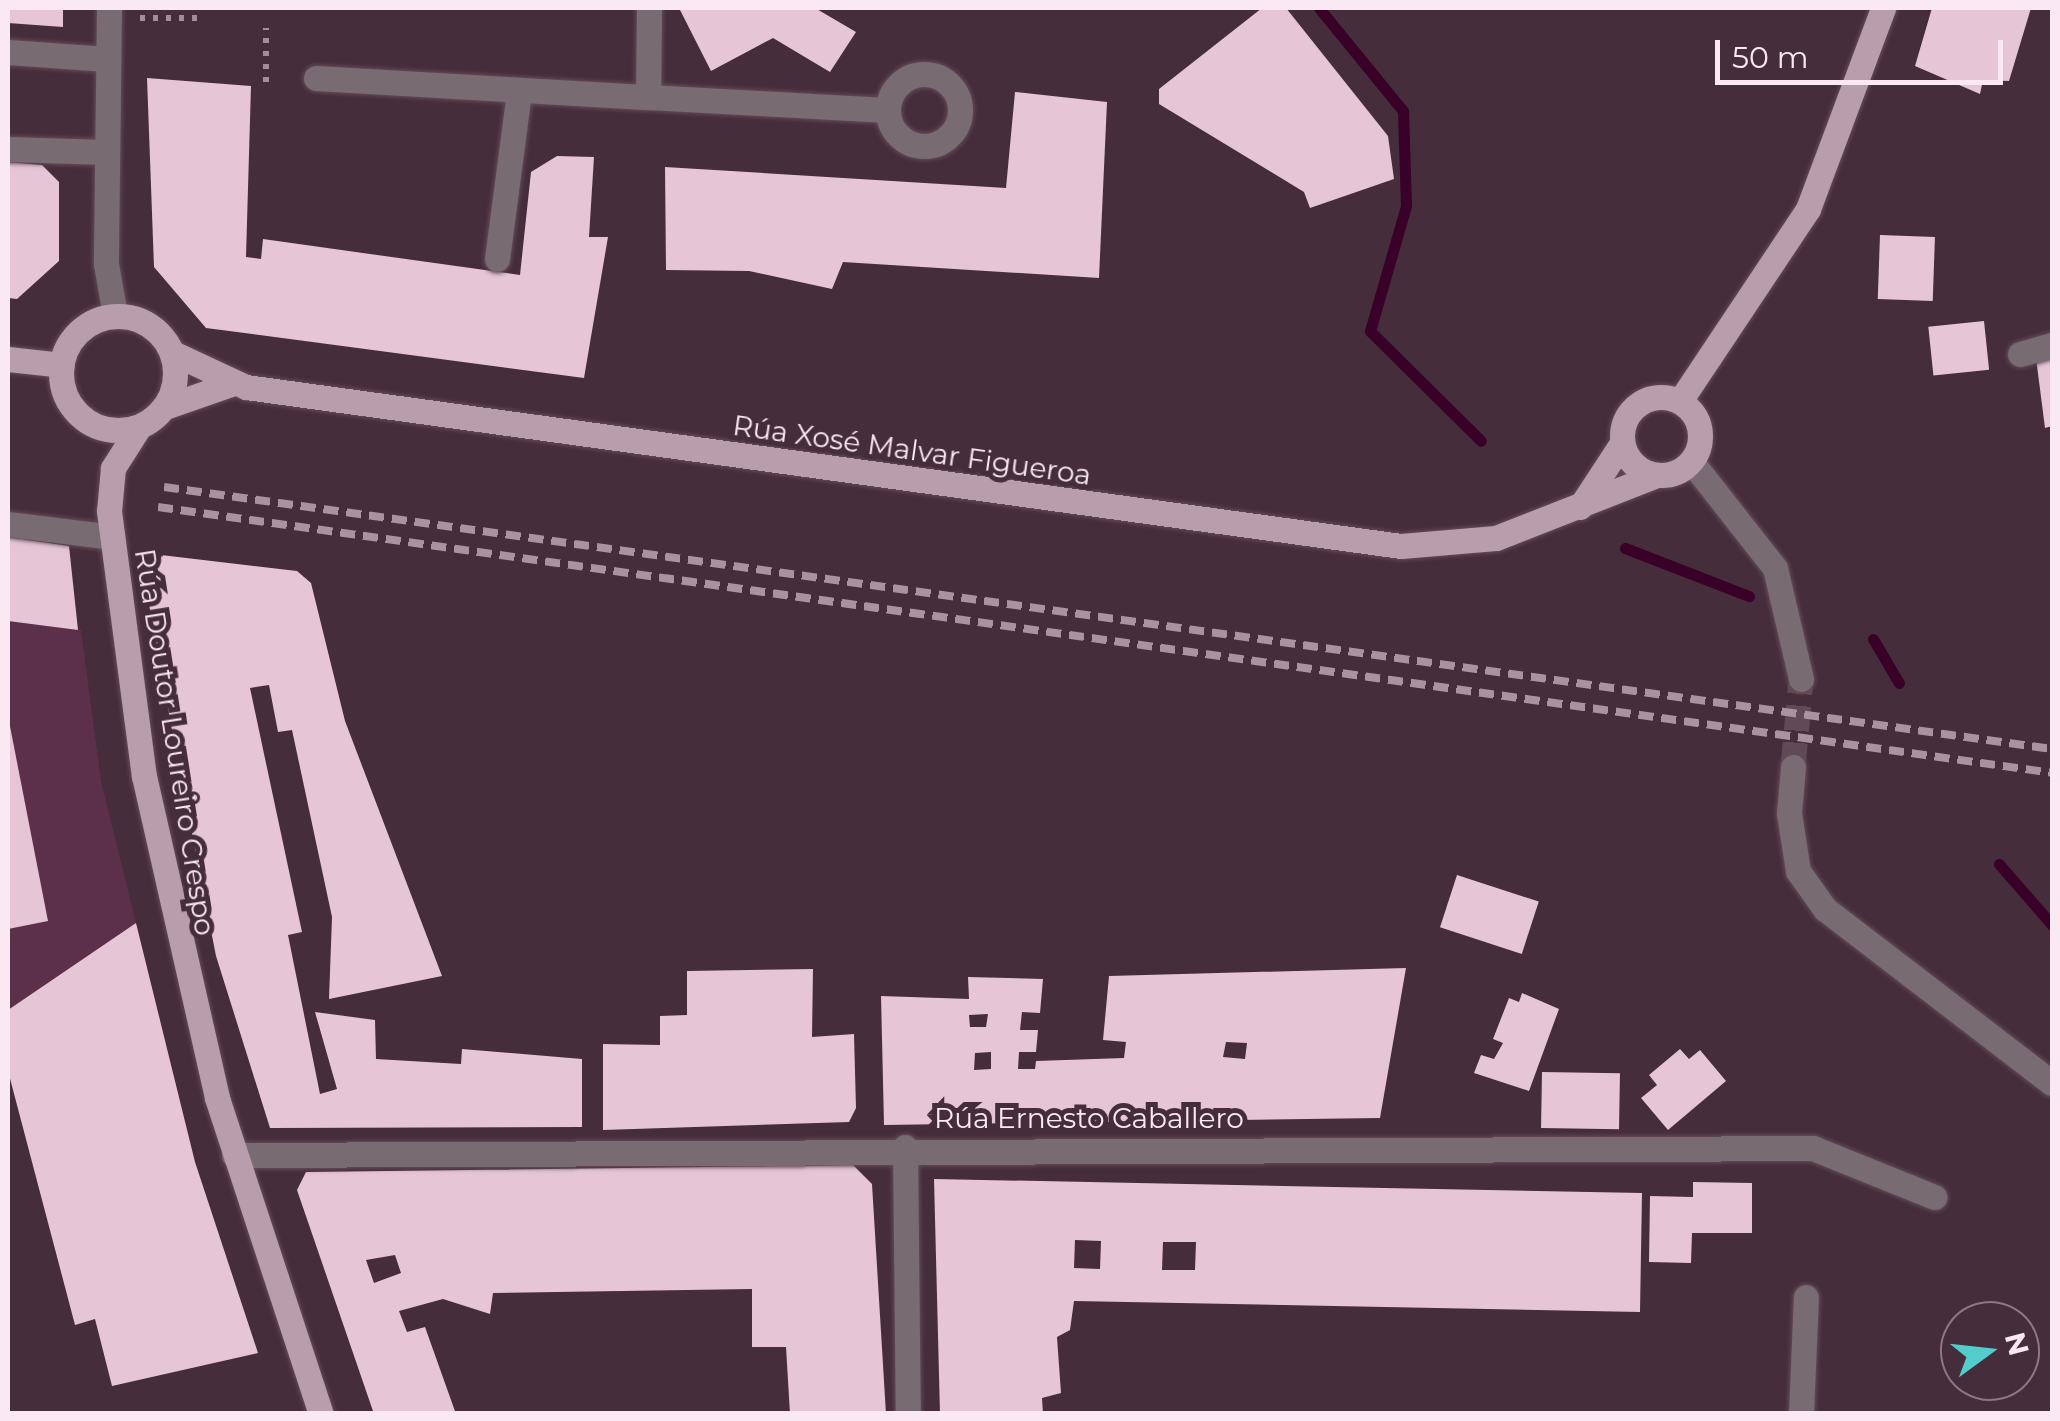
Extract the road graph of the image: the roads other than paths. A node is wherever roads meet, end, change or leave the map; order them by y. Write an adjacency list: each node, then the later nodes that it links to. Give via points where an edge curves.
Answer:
1 (109, 8): 5 (street)
2 (649, 8): 8 (street)
3 (1882, 8): 20 (main road, via 1808,209)
4 (8, 52): 5 (street)
5 (107, 59): 11 (street)
6 (316, 78): 7 (street)
7 (519, 92): 8 (street); 12 (street)
8 (648, 97): 9 (street)
9 (888, 110)
10 (8, 149): 11 (street)
11 (106, 152): 13 (street, via 106,264)
12 (497, 258)
13 (116, 316): 15 (main road, via 150,326); 18 (main road, via 79,331)
14 (2052, 345): 16 (street)
15 (173, 353): 19 (main road, Rúa Xosé Malvar Figueroa); 21 (main road)
16 (2020, 354)
17 (8, 359): 18 (main road)
18 (62, 365): 22 (main road, via 67,398 89,423)
19 (231, 384): 21 (main road, Rúa Xosé Malvar Figueroa); 26 (main road, Rúa Xosé Malvar Figueroa, via 1401,546 1496,538)
20 (1680, 401): 23 (main road, via 1643,400 1626,418); 24 (main road, via 1699,428)
21 (165, 407): 22 (main road)
22 (139, 427): 28 (main road, Rúa Doutor Loureiro Crespo, via 113,468)
23 (1622, 443): 25 (main road, via 1635,465); 26 (main road)
24 (1691, 461): 25 (main road, Rúa Xosé Malvar Figueroa); 29 (street, via 1775,568)
25 (1658, 475): 26 (main road, Rúa Xosé Malvar Figueroa)
26 (1580, 507)
27 (8, 524): 28 (street)
28 (112, 536): 33 (main road, Rúa Doutor Loureiro Crespo, via 173,926)
29 (1801, 679)
30 (1792, 766): 31 (street, via 1788,813 1798,871 1825,908)
31 (2052, 1083)
32 (904, 1148): 33 (street, Rúa Ernesto Caballero); 34 (street, Rúa Ernesto Caballero, via 1812,1148); 37 (street)
33 (234, 1155): 36 (main road, Rúa Doutor Loureiro Crespo)
34 (1934, 1197)
35 (1806, 1297): 38 (street)
36 (321, 1414)
37 (908, 1414)
38 (1802, 1414)

